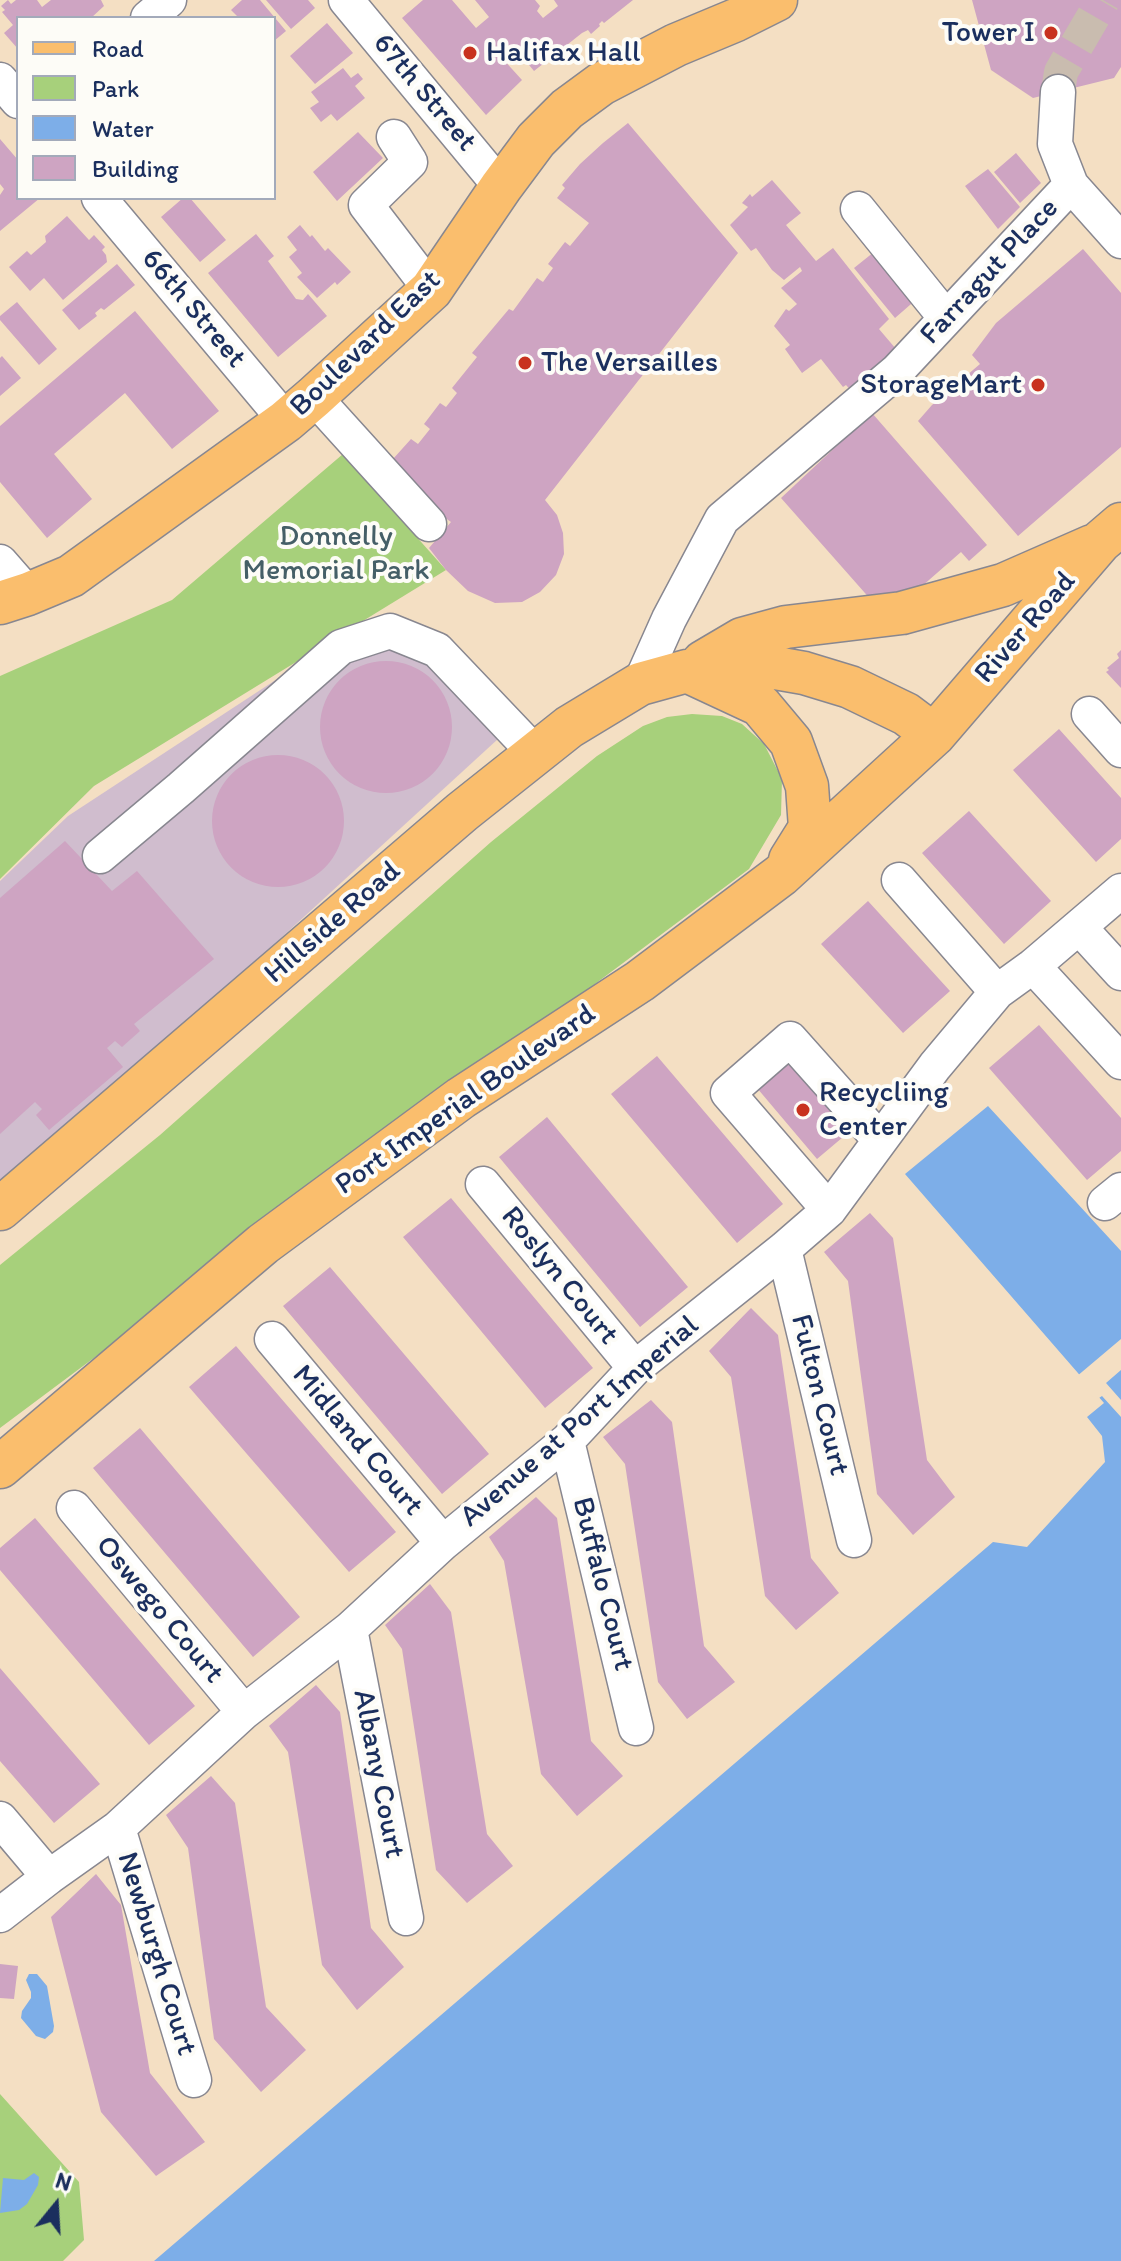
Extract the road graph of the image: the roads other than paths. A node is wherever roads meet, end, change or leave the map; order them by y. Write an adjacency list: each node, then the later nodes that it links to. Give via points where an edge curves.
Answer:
1 (169, 0): 4 (street)
2 (346, 0): 10 (street, 67th Street)
3 (763, 3): 10 (main road, Boulevard East, via 601,84 536,140)
4 (150, 16)
5 (0, 80): 7 (street)
6 (1058, 92): 9 (street, via 1055,144)
7 (16, 99)
8 (394, 137): 14 (street, via 410,162 366,205)
9 (1071, 185): 13 (street); 15 (street, Farragut Place)
10 (501, 187): 14 (main road, Boulevard East)
11 (101, 200): 16 (street, 66th Street)
12 (858, 209): 15 (street)
13 (1121, 241)
14 (431, 290): 16 (main road, Boulevard East)
15 (946, 318): 22 (street, Farragut Place, via 897,371 722,519)
16 (300, 409): 17 (street, 66th Street); 20 (main road, Boulevard East, via 71,576)
17 (429, 524)
18 (1111, 533): 21 (main road, via 1003,585 902,613 786,627 742,639); 24 (main road, River Road)
19 (0, 562): 20 (street)
20 (14, 598)
21 (687, 671): 22 (main road, Hillside Road); 24 (main road, via 764,666 804,673 850,687 906,714); 28 (main road, via 760,705 791,742 807,786 810,828)
22 (640, 684): 26 (main road, Hillside Road)
23 (1089, 714): 25 (street)
24 (934, 735): 28 (main road, Port Imperial Boulevard)
25 (1121, 750)
26 (536, 754): 27 (street, via 437,650 390,631 341,647); 38 (main road, Hillside Road)
27 (100, 856)
28 (781, 875): 44 (main road, Port Imperial Boulevard, via 640,981 461,1098 263,1244)
29 (899, 880): 34 (street)
30 (1121, 891): 31 (street, Avenue at Port Imperial)
31 (1079, 927): 32 (street, Avenue at Port Imperial); 33 (street)
32 (1033, 966): 34 (street, Avenue at Port Imperial); 35 (street)
33 (1121, 973)
34 (997, 992): 36 (street, Avenue at Port Imperial)
35 (1121, 1062)
36 (880, 1140): 39 (street, Avenue at Port Imperial); 39 (street, via 790,1039 728,1093)
37 (483, 1184): 42 (street, Roslyn Court)
38 (1, 1206)
39 (829, 1210): 40 (street, Avenue at Port Imperial)
40 (784, 1249): 42 (street, Avenue at Port Imperial); 46 (street, Fulton Court)
41 (272, 1339): 47 (street, Midland Court)
42 (635, 1368): 43 (street, Avenue at Port Imperial)
43 (567, 1441): 47 (street, Avenue at Port Imperial); 50 (street, Buffalo Court)
44 (0, 1467)
45 (74, 1508): 49 (street, Oswego Court)
46 (854, 1540)
47 (443, 1543): 48 (street, Avenue at Port Imperial)
48 (350, 1629): 49 (street, Avenue at Port Imperial); 55 (street, Albany Court)
49 (244, 1712): 52 (street, Avenue at Port Imperial)
50 (636, 1728)
51 (0, 1819): 53 (street)
52 (118, 1828): 53 (street, Avenue at Port Imperial); 56 (street, Newburgh Court)
53 (49, 1877): 54 (street, Avenue at Port Imperial)
54 (0, 1915)
55 (406, 1918)
56 (194, 2080)

